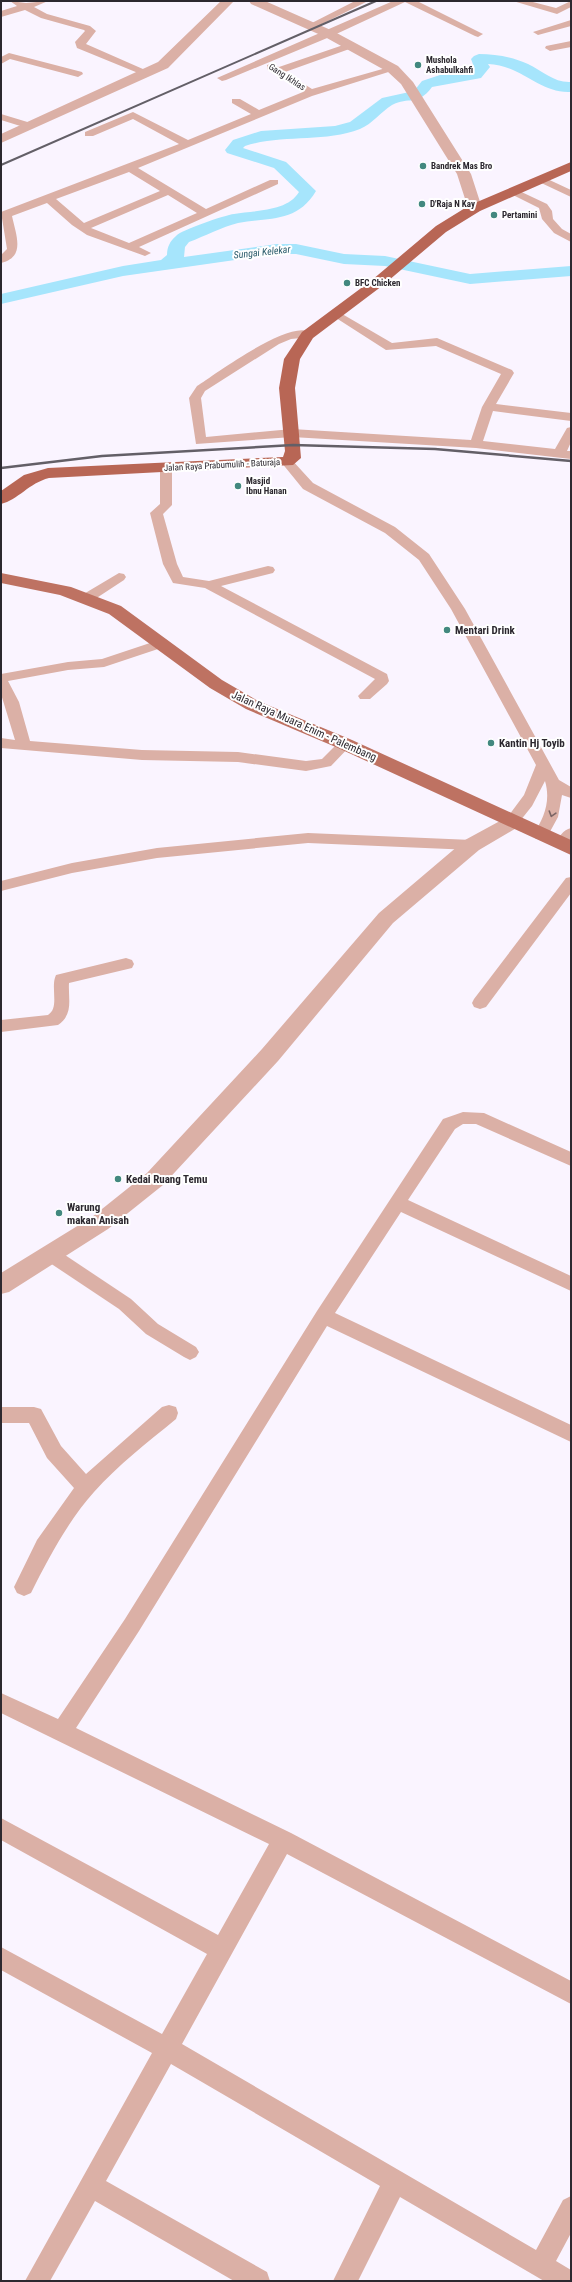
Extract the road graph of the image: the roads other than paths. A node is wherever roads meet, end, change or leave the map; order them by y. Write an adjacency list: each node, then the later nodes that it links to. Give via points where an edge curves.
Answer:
1 (16, 1): 10 (street)
2 (43, 1): 10 (street)
3 (228, 1): 24 (street, via 163,65)
4 (255, 1): 13 (street)
5 (363, 1): 13 (street)
6 (401, 1): 15 (street)
7 (409, 1): 16 (street)
8 (518, 1): 9 (street, via 557,11)
9 (571, 3)
10 (25, 6): 11 (street); 24 (street, via 47,17 87,28 91,31 80,42 81,46)
11 (1, 14)
12 (571, 23): 14 (street)
13 (311, 26): 15 (street)
14 (538, 32)
15 (329, 34): 18 (street); 21 (street)
16 (478, 34)
17 (571, 44): 19 (street)
18 (352, 46): 22 (street); 23 (street)
19 (550, 48)
20 (1, 61): 25 (street, via 9,56)
21 (262, 61): 23 (street, Gang Ikhlas); 26 (street)
22 (393, 69): 27 (street); 43 (street, via 413,94 464,174)
23 (278, 71): 27 (street, Gang Ikhlas)
24 (147, 73): 31 (street)
25 (78, 74)
26 (222, 78)
27 (311, 93): 29 (street)
28 (236, 101): 29 (street)
29 (258, 114): 34 (street)
30 (1, 117): 31 (street)
31 (30, 126): 33 (street)
32 (89, 134): 34 (street, via 133,115)
33 (1, 139)
34 (187, 144): 36 (street)
35 (571, 166): 37 (highway, Jalan Raya Prabumulih - Baturaja)
36 (130, 168): 39 (street); 42 (street)
37 (541, 179): 40 (highway, Jalan Raya Prabumulih - Baturaja); 41 (street)
38 (274, 182): 44 (street)
39 (168, 191): 44 (street); 46 (street)
40 (513, 191): 43 (highway, Jalan Raya Prabumulih - Baturaja); 47 (street, via 543,206 558,231)
41 (571, 194)
42 (49, 199): 45 (street); 46 (street)
43 (475, 208): 51 (highway, Jalan Raya Prabumulih - Baturaja, via 441,229)
44 (205, 213): 48 (street)
45 (3, 215): 50 (street, via 13,248 11,254)
46 (83, 228): 48 (street)
47 (571, 239)
48 (128, 248): 49 (street)
49 (145, 254)
50 (1, 260)
51 (337, 314): 52 (highway, Jalan Raya Prabumulih - Baturaja); 53 (street, via 390,347 437,342 508,373)
52 (307, 335): 56 (highway, Jalan Raya Prabumulih - Baturaja, via 292,359 286,388); 56 (street, via 289,335 275,341 201,389 195,398 200,441)
53 (488, 407): 54 (street); 57 (street)
54 (571, 417)
55 (571, 431): 58 (street)
56 (292, 433): 57 (street); 59 (highway, Jalan Raya Prabumulih - Baturaja, via 293,458)
57 (476, 444): 58 (street)
58 (565, 454)
59 (287, 462): 60 (highway, Jalan Raya Prabumulih - Baturaja); 73 (street, via 308,486 390,530 424,557 458,609)
60 (166, 468): 61 (highway, Jalan Raya Prabumulih - Baturaja, via 48,473 30,478); 65 (street, via 166,505 156,513 170,564 178,580)
61 (1, 499)
62 (268, 570): 65 (street)
63 (119, 577): 66 (street)
64 (1, 578): 66 (main road, Jalan Raya Muara Enim - Palembang)
65 (209, 585): 69 (street, via 382,677 382,680)
66 (87, 598): 67 (main road, Jalan Raya Muara Enim - Palembang, via 115,610)
67 (162, 643): 68 (street, via 104,663 68,666); 71 (main road, Jalan Raya Muara Enim - Palembang, via 216,684 252,705)
68 (1, 679): 72 (street, via 12,702)
69 (365, 696)
70 (1, 743): 72 (street)
71 (345, 744): 72 (street, via 326,763 306,766 238,757 142,755); 76 (main road, Jalan Raya Muara Enim - Palembang)
72 (24, 746)
73 (543, 765): 74 (street); 76 (street, via 533,793)
74 (555, 784): 75 (street); 77 (street, one-way to 77, via 554,810)
75 (571, 793)
76 (511, 822): 77 (main road, Jalan Raya Muara Enim - Palembang); 79 (street)
77 (541, 835): 78 (main road, Jalan Raya Muara Enim - Palembang)
78 (568, 842)
79 (472, 845): 81 (street, via 308,838 157,853 72,868); 87 (street, via 386,918 278,1042 270,1055 155,1179 100,1223)
80 (571, 882): 83 (street)
81 (1, 886)
82 (126, 964): 84 (street, via 62,979 62,1012 55,1020)
83 (480, 1003)
84 (1, 1026)
85 (571, 1159): 86 (street, via 478,1118 466,1117 449,1124)
86 (398, 1203): 88 (street); 90 (street)
87 (50, 1254): 89 (street); 91 (street, via 125,1304 152,1329)
88 (571, 1284)
89 (1, 1285)
90 (323, 1316): 94 (street); 98 (street, via 132,1625)
91 (190, 1352)
92 (169, 1413): 95 (street)
93 (1, 1415): 95 (street, via 34,1415 54,1452)
94 (571, 1434)
95 (86, 1487): 96 (street, via 44,1546)
96 (24, 1587)
97 (1, 1703): 98 (street)
98 (62, 1731): 100 (street)
99 (1, 1828): 101 (street)
100 (283, 1840): 101 (street); 103 (street)
101 (223, 1950): 104 (street)
102 (1, 1958): 104 (street)
103 (571, 1992)
104 (166, 2048): 105 (street); 106 (street)
105 (395, 2182): 108 (street); 111 (street)
106 (92, 2186): 109 (street); 110 (street)
107 (571, 2208): 108 (street)
108 (541, 2266): 112 (street)
109 (37, 2281)
110 (258, 2281)
111 (345, 2281)
112 (567, 2281)

